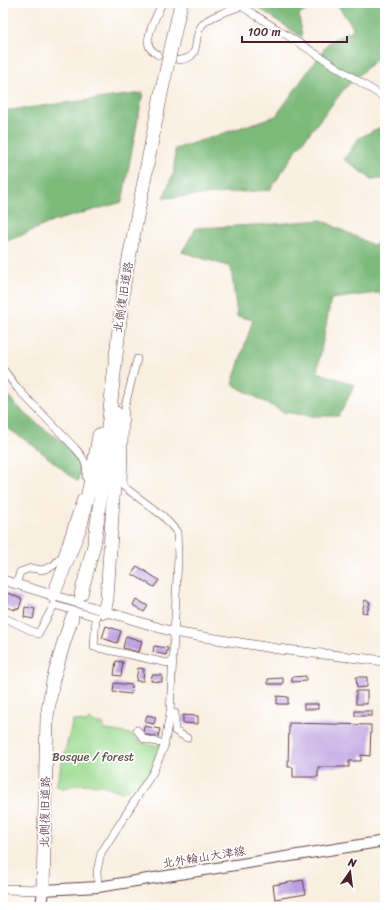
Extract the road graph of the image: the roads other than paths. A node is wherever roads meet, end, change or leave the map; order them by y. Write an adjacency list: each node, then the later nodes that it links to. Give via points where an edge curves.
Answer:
1 (162, 3): 4 (street, via 148,36 149,48)
2 (181, 3): 9 (highway, 北側復旧道路, via 124,284)
3 (239, 4): 5 (street, via 207,20 202,25 193,55 186,60); 6 (street)
4 (158, 55)
5 (179, 60)
6 (385, 98)
7 (137, 359): 17 (street, via 125,406 123,486 163,516 177,532 178,558)
8 (3, 369): 11 (street, via 18,389 75,448 83,458 88,471 62,556 53,566 20,572)
9 (114, 376): 12 (highway, 北側復旧道路, via 94,545); 13 (highway, via 104,409 81,525); 14 (highway, via 117,433 107,599)
10 (3, 580): 11 (street)
11 (16, 585): 13 (street)
12 (81, 594)
13 (53, 596): 14 (street)
14 (104, 612): 17 (street)
15 (3, 617): 19 (street, via 38,634 54,605 96,617 94,647)
16 (72, 618): 27 (highway, 北側復旧道路, via 54,680 47,717)
17 (173, 632): 18 (street, via 278,649); 19 (street)
18 (385, 661)
19 (172, 664): 20 (street)
20 (170, 713): 22 (street, via 175,713 175,730); 23 (street)
21 (138, 730): 23 (street, via 144,738)
22 (187, 738)
23 (165, 744): 25 (street, via 153,772 101,853 97,871)
24 (385, 841): 25 (main road, 北外輪山大津線)
25 (98, 887): 27 (main road, 北外輪山大津線)
26 (3, 889): 27 (street)
27 (43, 890): 28 (main road)
28 (41, 907)

